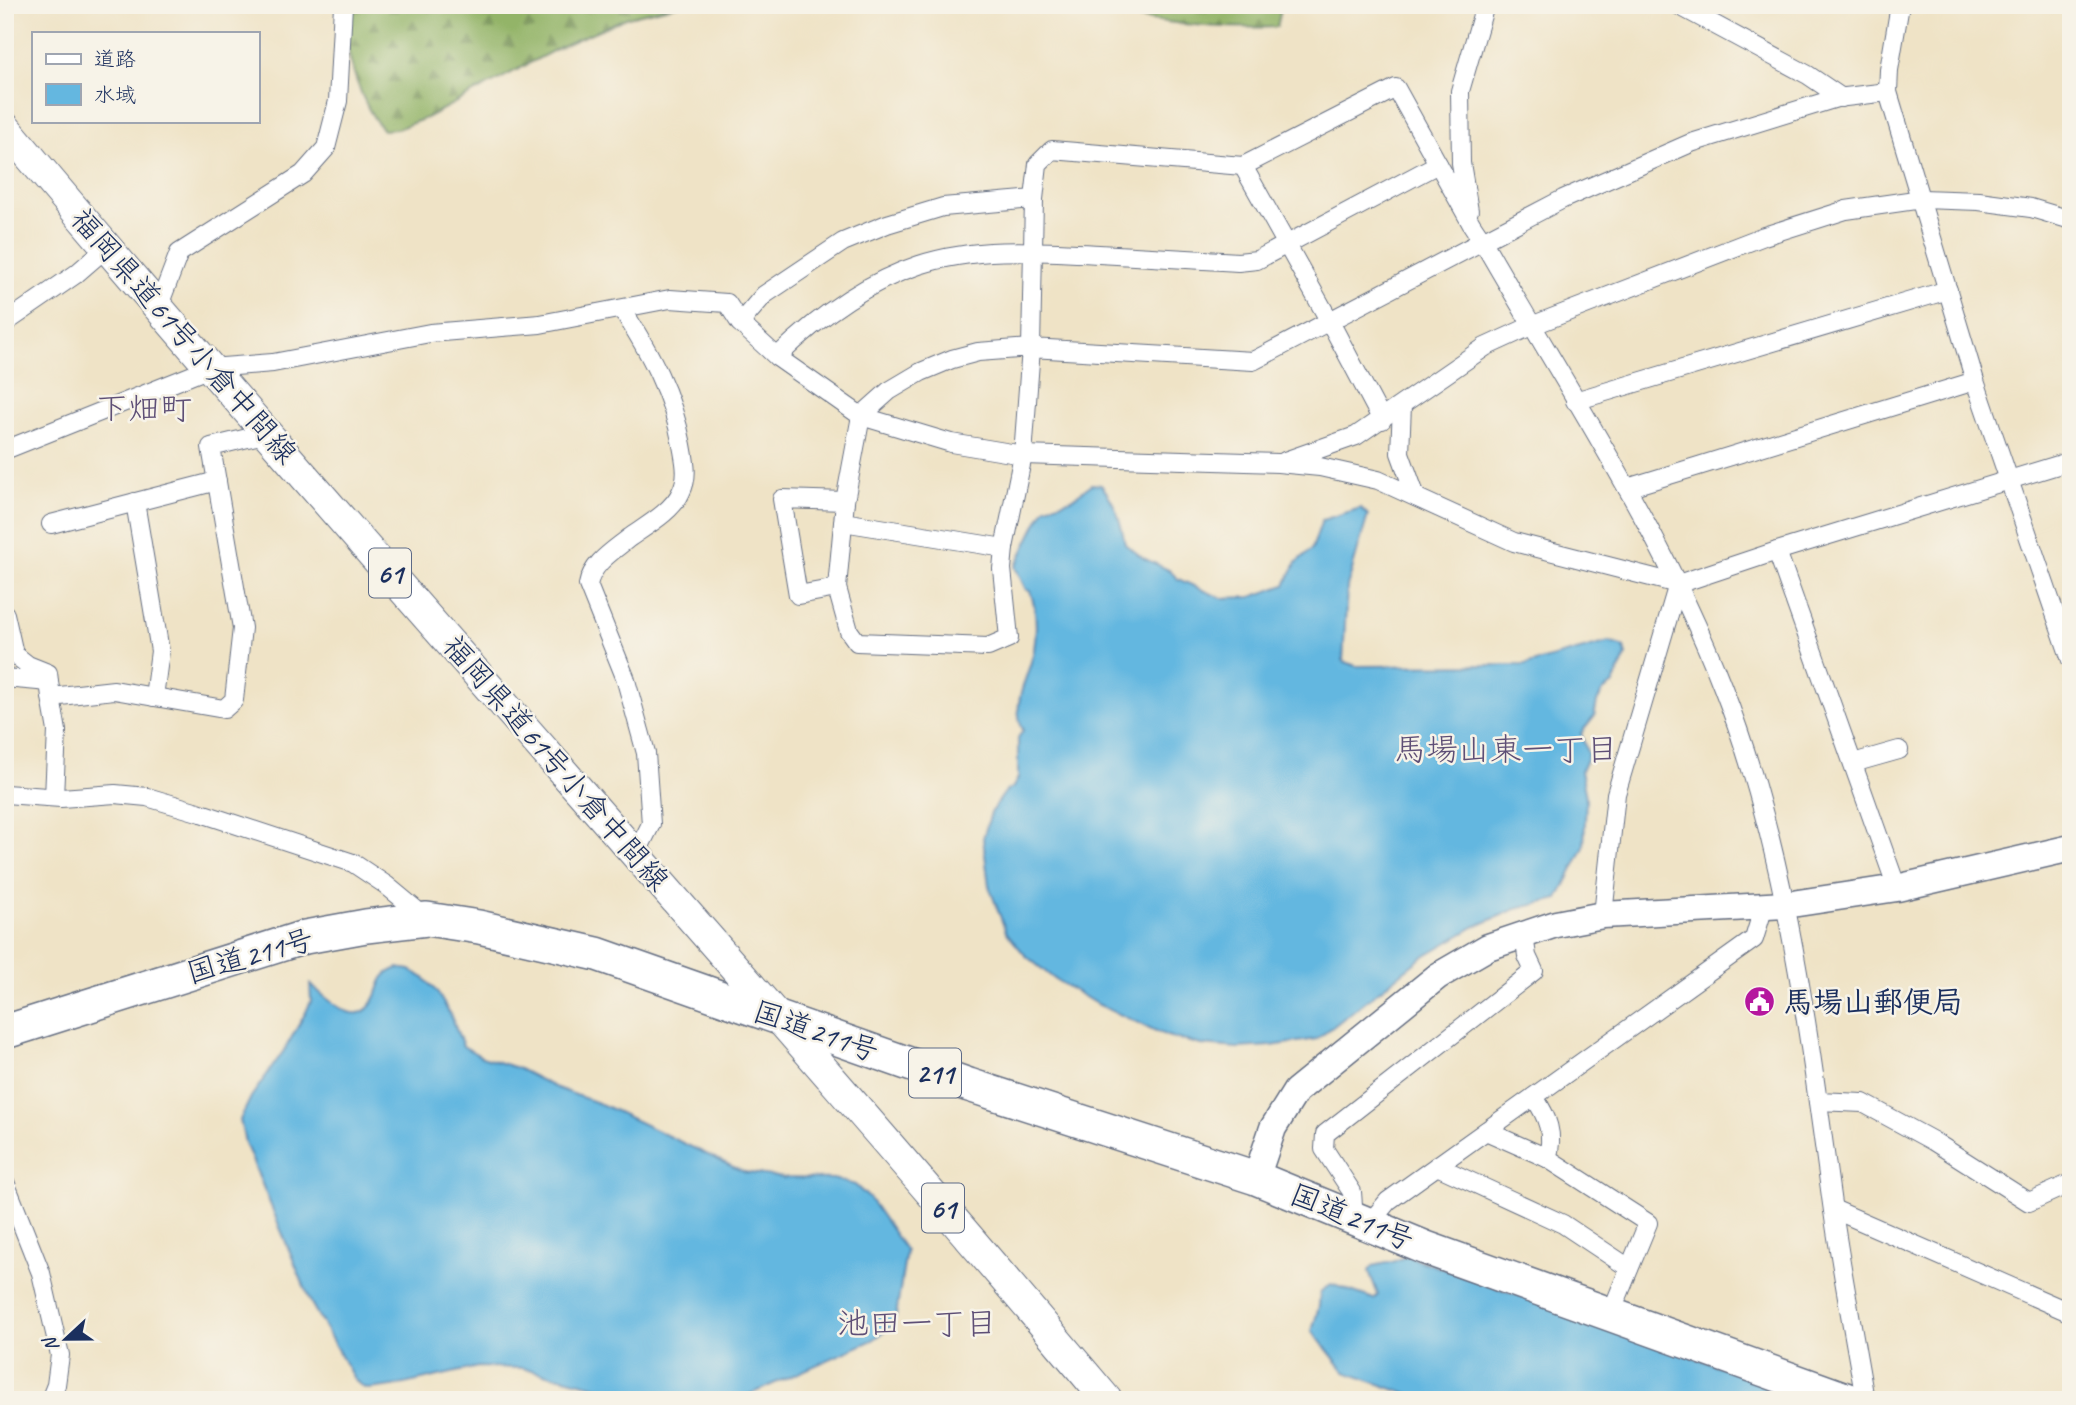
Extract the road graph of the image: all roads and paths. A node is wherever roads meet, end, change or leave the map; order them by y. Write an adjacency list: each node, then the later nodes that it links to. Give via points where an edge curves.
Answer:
1 (343, 5): 18 (street, via 338,101 326,148 303,174 179,253)
2 (1485, 5): 13 (street, via 1460,91 1461,163)
3 (1678, 5): 6 (street)
4 (1900, 5): 5 (street)
5 (1888, 92): 6 (street); 11 (street)
6 (1842, 98): 13 (street, via 1691,143)
7 (5, 127): 15 (main road, 福岡県道61号小倉中間線 / 61)
8 (1438, 164): 9 (street, via 1396,88); 13 (street); 14 (street)
9 (1243, 166): 10 (street, via 1052,150 1038,164); 14 (street)
10 (1034, 198): 16 (street); 22 (street, via 943,207 843,242 764,295)
11 (1922, 199): 12 (street, via 2031,208); 17 (street); 23 (street, via 1846,210 1764,236)
12 (2071, 220)
13 (1477, 233): 20 (street); 23 (street)
14 (1287, 245): 16 (street, via 1257,260 1238,262); 20 (street)
15 (106, 248): 18 (main road, 福岡県道61号小倉中間線 / 61); 21 (street)
16 (1033, 251): 24 (street); 25 (street, via 987,252 921,264 832,309)
17 (1948, 290): 27 (street); 28 (street)
18 (158, 307): 26 (main road, 福岡県道61号小倉中間線 / 61)
19 (622, 309): 22 (street, via 670,299 727,303); 26 (street, via 540,324 430,333 273,363); 59 (street, via 647,348 675,411 687,471 681,494 605,556 588,585 625,677 646,753 651,824)
20 (1329, 320): 24 (street, via 1253,361); 31 (street)
21 (5, 323)
22 (740, 323): 25 (street)
23 (1531, 327): 28 (street); 29 (street, via 1485,347)
24 (1031, 348): 30 (street, via 952,359 889,391); 34 (street)
25 (777, 357): 30 (street)
26 (210, 368): 32 (main road, 福岡県道61号小倉中間線 / 61); 33 (street)
27 (1975, 381): 38 (street); 39 (street)
28 (1575, 401): 39 (street)
29 (1402, 405): 31 (street); 40 (street, via 1400,453)
30 (861, 416): 34 (street, via 951,443); 41 (street)
31 (1381, 420): 36 (street, via 1356,436)
32 (268, 433): 37 (street, via 211,447); 59 (main road, 福岡県道61号小倉中間線 / 61)
33 (5, 450)
34 (1023, 455): 36 (street); 45 (street)
35 (2071, 461): 38 (street)
36 (1278, 463): 40 (street, via 1378,480)
37 (217, 481): 42 (street); 53 (street, via 242,628 234,700 224,709)
38 (2008, 481): 46 (street); 50 (street)
39 (1627, 488): 47 (street)
40 (1416, 497): 47 (street, via 1514,542)
41 (845, 500): 43 (street); 48 (street, via 782,499 799,595)
42 (135, 502): 44 (street); 53 (street, via 160,651)
43 (843, 522): 45 (street); 48 (street)
44 (51, 524)
45 (1004, 548): 48 (street, via 1009,638 988,647 857,642 849,631)
46 (1777, 551): 47 (street); 55 (street)
47 (1678, 584): 61 (street, via 1724,690 1759,798); 62 (street, via 1616,793)
48 (837, 588)
49 (5, 614): 52 (street, via 14,654 48,673)
50 (2071, 660)
51 (5, 678): 52 (street)
52 (50, 690): 53 (street, via 114,690); 57 (street, via 57,731)
53 (154, 697)
54 (1899, 750): 55 (street)
55 (1853, 763): 60 (street)
56 (5, 794): 57 (street)
57 (54, 797): 63 (street, via 147,797 282,839 354,863)
58 (2071, 848): 60 (street)
59 (636, 854): 65 (main road, 福岡県道61号小倉中間線 / 61)
60 (1897, 888): 61 (street)
61 (1775, 905): 62 (street); 67 (street, via 1754,939); 68 (street)
62 (1603, 915): 64 (street)
63 (427, 919): 65 (highway, 国道211号 / 211, via 597,954); 66 (highway, 国道211号 / 211, via 305,937)
64 (1524, 935): 72 (street, via 1488,947 1438,976 1296,1091 1273,1128); 76 (street, via 1534,971 1325,1134 1324,1149 1352,1192)
65 (778, 1017): 72 (highway, 国道211号 / 211); 81 (main road, 福岡県道61号小倉中間線 / 61)
66 (5, 1031)
67 (1534, 1097): 69 (street); 70 (street, via 1551,1131)
68 (1818, 1101): 74 (street, via 1863,1103 2029,1202); 75 (street)
69 (1486, 1131): 70 (street); 71 (street)
70 (1547, 1158): 77 (street, via 1648,1223)
71 (1437, 1166): 76 (street); 77 (street, via 1563,1224)
72 (1256, 1178): 76 (highway, 国道211号 / 211)
73 (5, 1182): 80 (street, via 41,1273 60,1355)
74 (2071, 1183)
75 (1833, 1209): 79 (street); 83 (street)
76 (1361, 1222): 78 (highway, 国道211号 / 211)
77 (1629, 1268): 78 (street)
78 (1611, 1313): 82 (highway, 国道211号 / 211)
79 (2071, 1314)
80 (50, 1400)
81 (1107, 1400)
82 (1848, 1400)
83 (1864, 1400)

